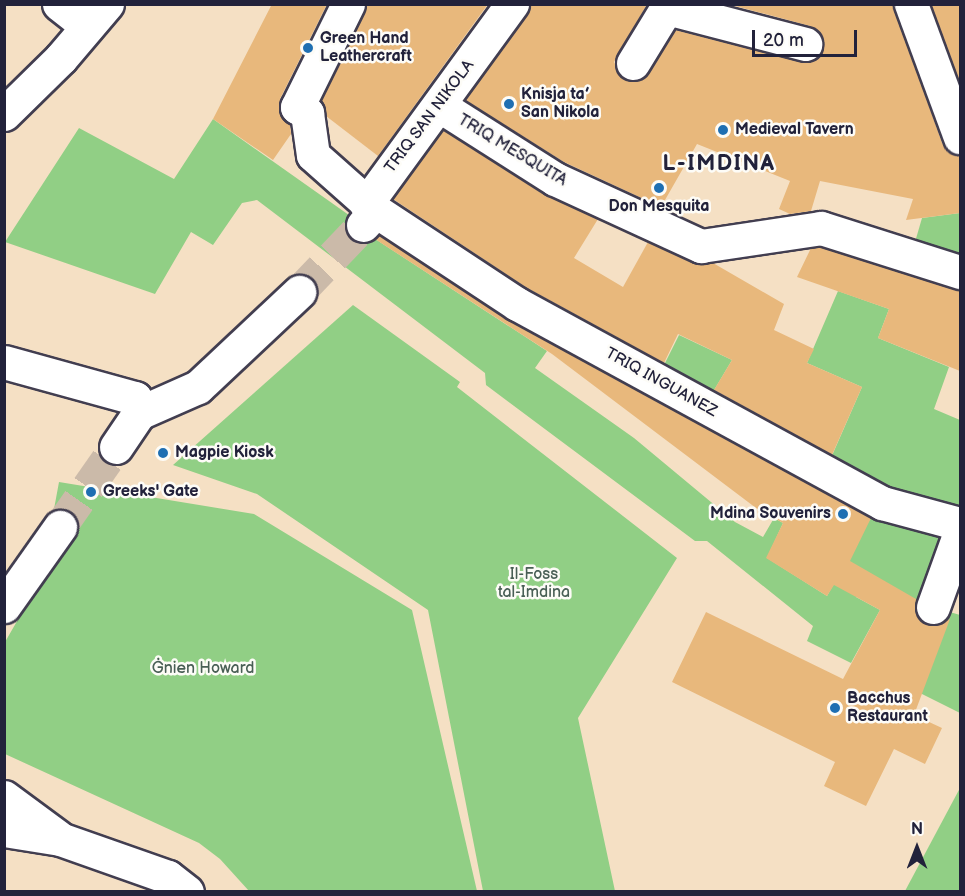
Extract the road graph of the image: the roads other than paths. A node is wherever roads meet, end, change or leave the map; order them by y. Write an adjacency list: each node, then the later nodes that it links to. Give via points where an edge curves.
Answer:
1 (59, 4): 6 (street)
2 (348, 4): 12 (street, TRIQ INGUANEZ, via 297,107 307,113 313,155)
3 (512, 4): 9 (street, TRIQ SAN NIKOLA)
4 (911, 4): 11 (street)
5 (668, 6): 7 (street); 8 (street)
6 (97, 15): 10 (street, via 61,58)
7 (805, 44)
8 (633, 63)
9 (440, 106): 12 (street, TRIQ SAN NIKOLA); 13 (street, TRIQ MESQUITA, via 555,179 700,246 821,228)
10 (4, 114)
11 (960, 137)
12 (368, 213): 18 (street, TRIQ INGUANEZ, via 517,304 882,503)
13 (960, 272)
14 (299, 292): 16 (street, via 198,387)
15 (4, 362): 16 (street, via 128,394 139,405)
16 (139, 413): 17 (street)
17 (116, 447)
18 (960, 524)
19 (60, 527): 21 (street)
20 (960, 532): 22 (street)
21 (4, 606)
22 (933, 607)
23 (4, 796): 25 (street)
24 (4, 830): 25 (street)
25 (60, 839): 26 (street, via 168,877)
26 (188, 891)

